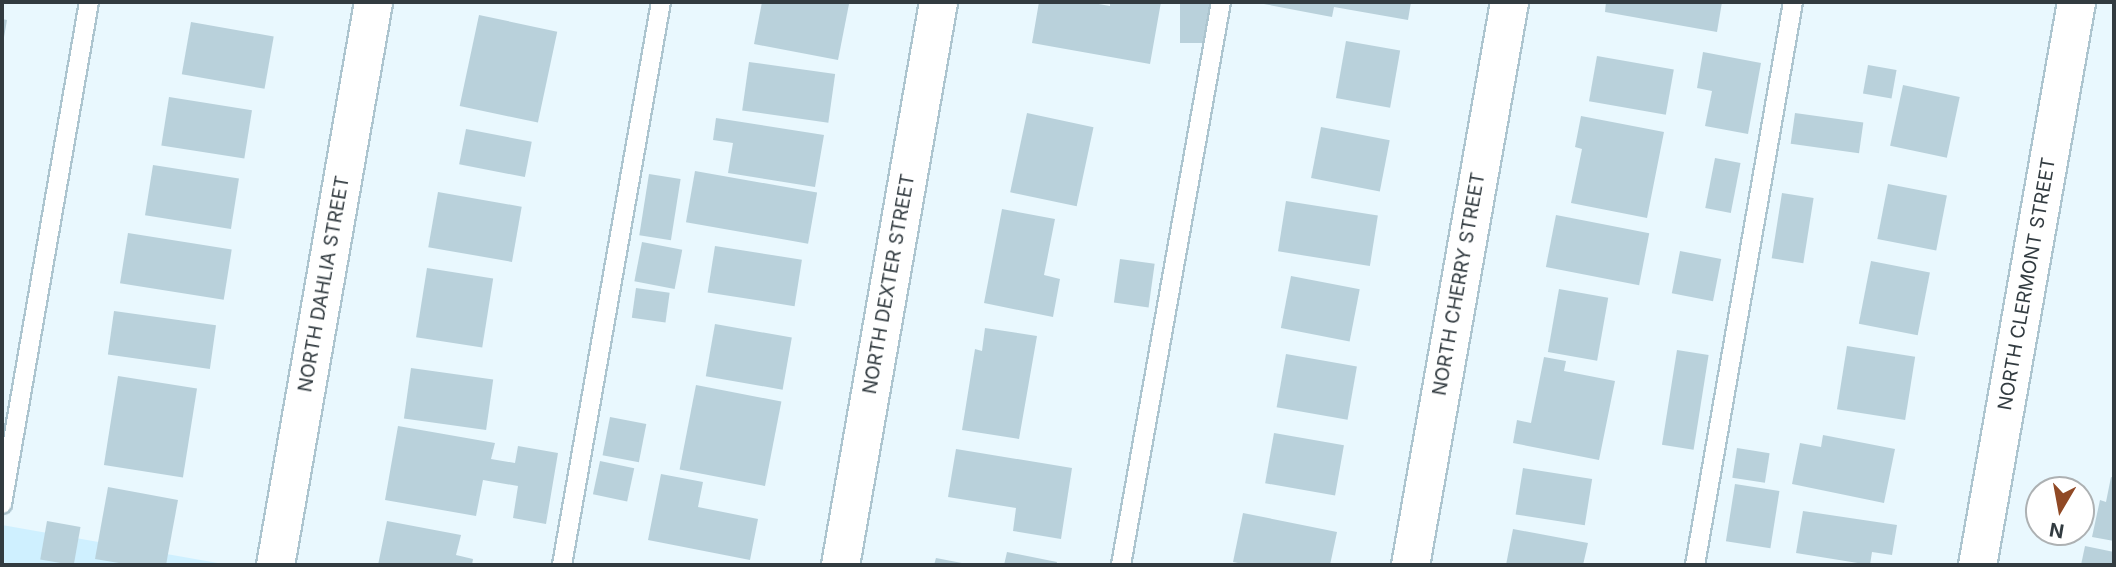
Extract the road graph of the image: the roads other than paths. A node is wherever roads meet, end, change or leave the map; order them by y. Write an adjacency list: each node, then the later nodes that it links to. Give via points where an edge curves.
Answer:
1 (89, 2): 9 (lane)
2 (373, 2): 10 (street, NORTH DAHLIA STREET)
3 (661, 2): 11 (lane)
4 (938, 2): 12 (street, NORTH DEXTER STREET)
5 (1221, 2): 13 (lane)
6 (1509, 2): 14 (street, NORTH CHERRY STREET)
7 (1793, 2): 15 (lane)
8 (2076, 2): 16 (street, NORTH CLERMONT STREET)
9 (2, 504)
10 (275, 565)
11 (562, 565)
12 (840, 565)
13 (1121, 565)
14 (1410, 565)
15 (1695, 565)
16 (1977, 565)

